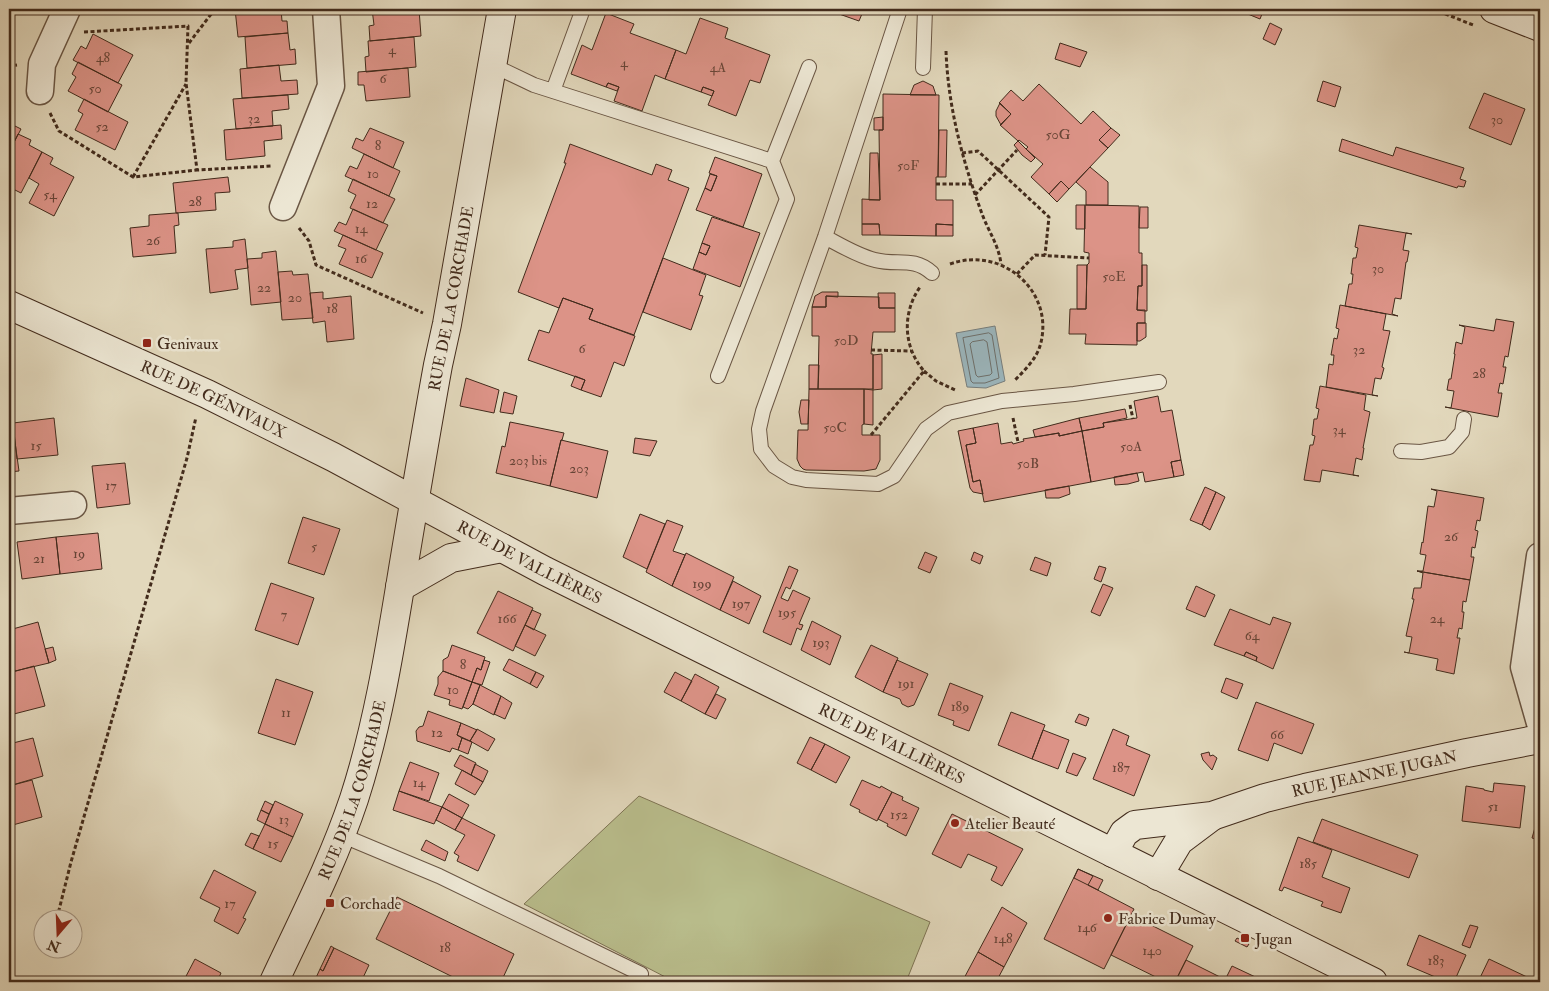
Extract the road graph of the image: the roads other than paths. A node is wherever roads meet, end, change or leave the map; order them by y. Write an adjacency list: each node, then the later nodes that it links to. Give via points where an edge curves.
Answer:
1 (67, 9): 12 (street, via 42,64)
2 (326, 9): 15 (street, via 331,86)
3 (502, 9): 9 (main road, RUE DE LA CORCHADE)
4 (584, 9): 13 (lane)
5 (900, 9): 16 (lane)
6 (924, 9): 11 (lane)
7 (1494, 9): 8 (main road)
8 (1540, 27)
9 (492, 65): 13 (lane); 23 (main road, RUE DE LA CORCHADE)
10 (809, 67): 14 (lane)
11 (923, 68)
12 (40, 91)
13 (553, 91): 14 (lane)
14 (772, 161): 19 (lane, via 787,199)
15 (283, 207)
16 (825, 236): 17 (lane, via 876,260 915,262); 20 (lane, via 759,429 761,449 774,466 792,477 878,484 894,476 926,429 948,413 1002,401)
17 (932, 272)
18 (9, 305): 23 (main road, RUE DE GÉNIVAUX, via 207,394)
19 (718, 376)
20 (1159, 382)
21 (1464, 419): 22 (lane, via 1462,432 1449,447 1421,452)
22 (1401, 451)
23 (415, 501): 26 (main road, RUE DE VALLIÈRES); 28 (main road, RUE DE LA CORCHADE)
24 (73, 505): 25 (street)
25 (9, 512)
26 (502, 548): 28 (main road, via 450,558); 33 (main road, RUE DE VALLIÈRES)
27 (1539, 572): 29 (street, via 1524,667)
28 (400, 588): 32 (main road, RUE DE LA CORCHADE, via 371,740)
29 (1540, 723)
30 (1540, 739): 31 (main road, RUE JEANNE JUGAN, via 1305,788)
31 (1212, 816): 33 (main road, RUE JEANNE JUGAN, via 1135,825 1124,833); 34 (main road, RUE JEANNE JUGAN, via 1179,841)
32 (341, 835): 35 (main road, RUE DE LA CORCHADE); 36 (lane, via 439,876 641,974)
33 (1113, 853): 34 (main road, RUE DE VALLIÈRES)
34 (1158, 876): 37 (main road, RUE DE VALLIÈRES)
35 (274, 982)
36 (637, 982)
37 (1373, 982)

